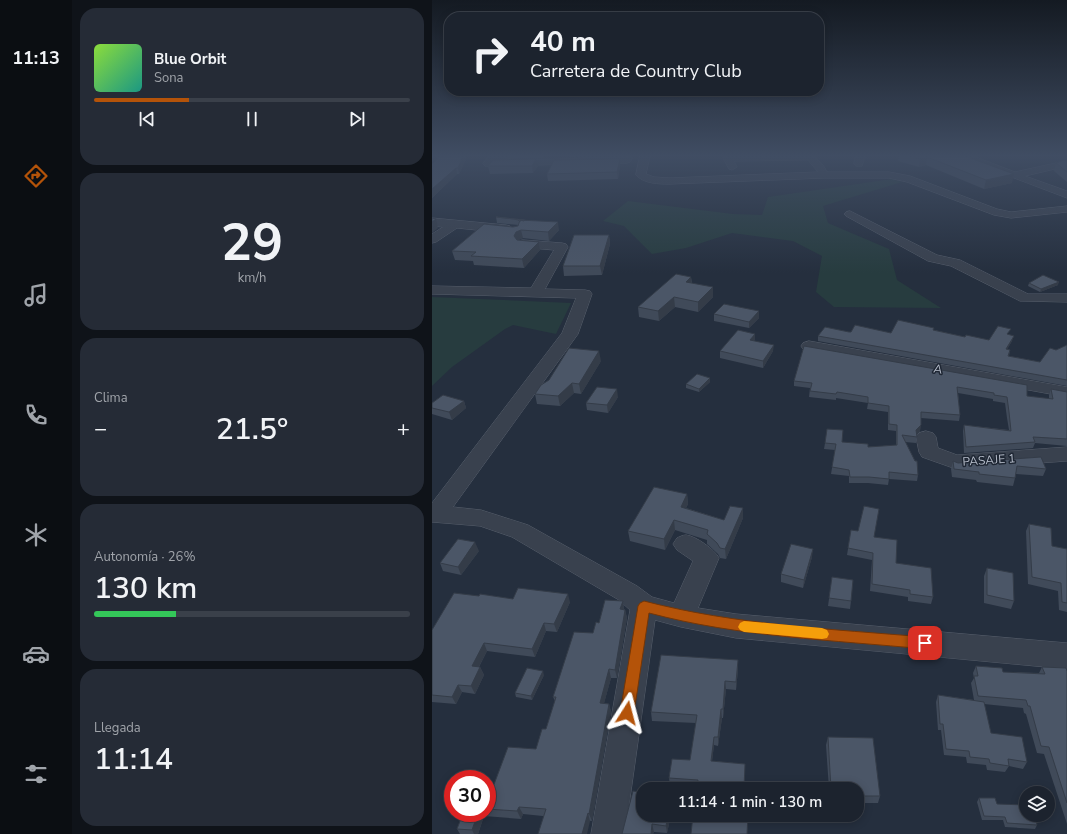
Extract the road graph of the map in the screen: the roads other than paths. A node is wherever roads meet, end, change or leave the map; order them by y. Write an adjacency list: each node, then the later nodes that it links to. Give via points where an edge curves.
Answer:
1 (951, 195): 2 (street, via 994,212 1011,215)
2 (1067, 209)
3 (850, 214): 11 (street, via 933,258 955,263 1025,298)
4 (432, 222): 5 (street)
5 (454, 225): 6 (street); 7 (street)
6 (515, 230)
7 (432, 239)
8 (523, 244): 10 (street, via 562,247)
9 (432, 290): 10 (street)
10 (536, 292): 16 (street, via 585,294 570,334)
11 (1067, 298)
12 (809, 346): 13 (street, A)
13 (1067, 392)
14 (926, 437): 15 (street, PASAJE 1, via 929,452 956,462)
15 (1067, 454)
16 (434, 514): 18 (street, via 481,518 520,531 628,593)
17 (685, 544): 19 (street, via 707,558)
18 (644, 606): 19 (street); 21 (street)
19 (681, 616): 20 (street, via 736,626)
20 (1067, 656)
21 (608, 834)

